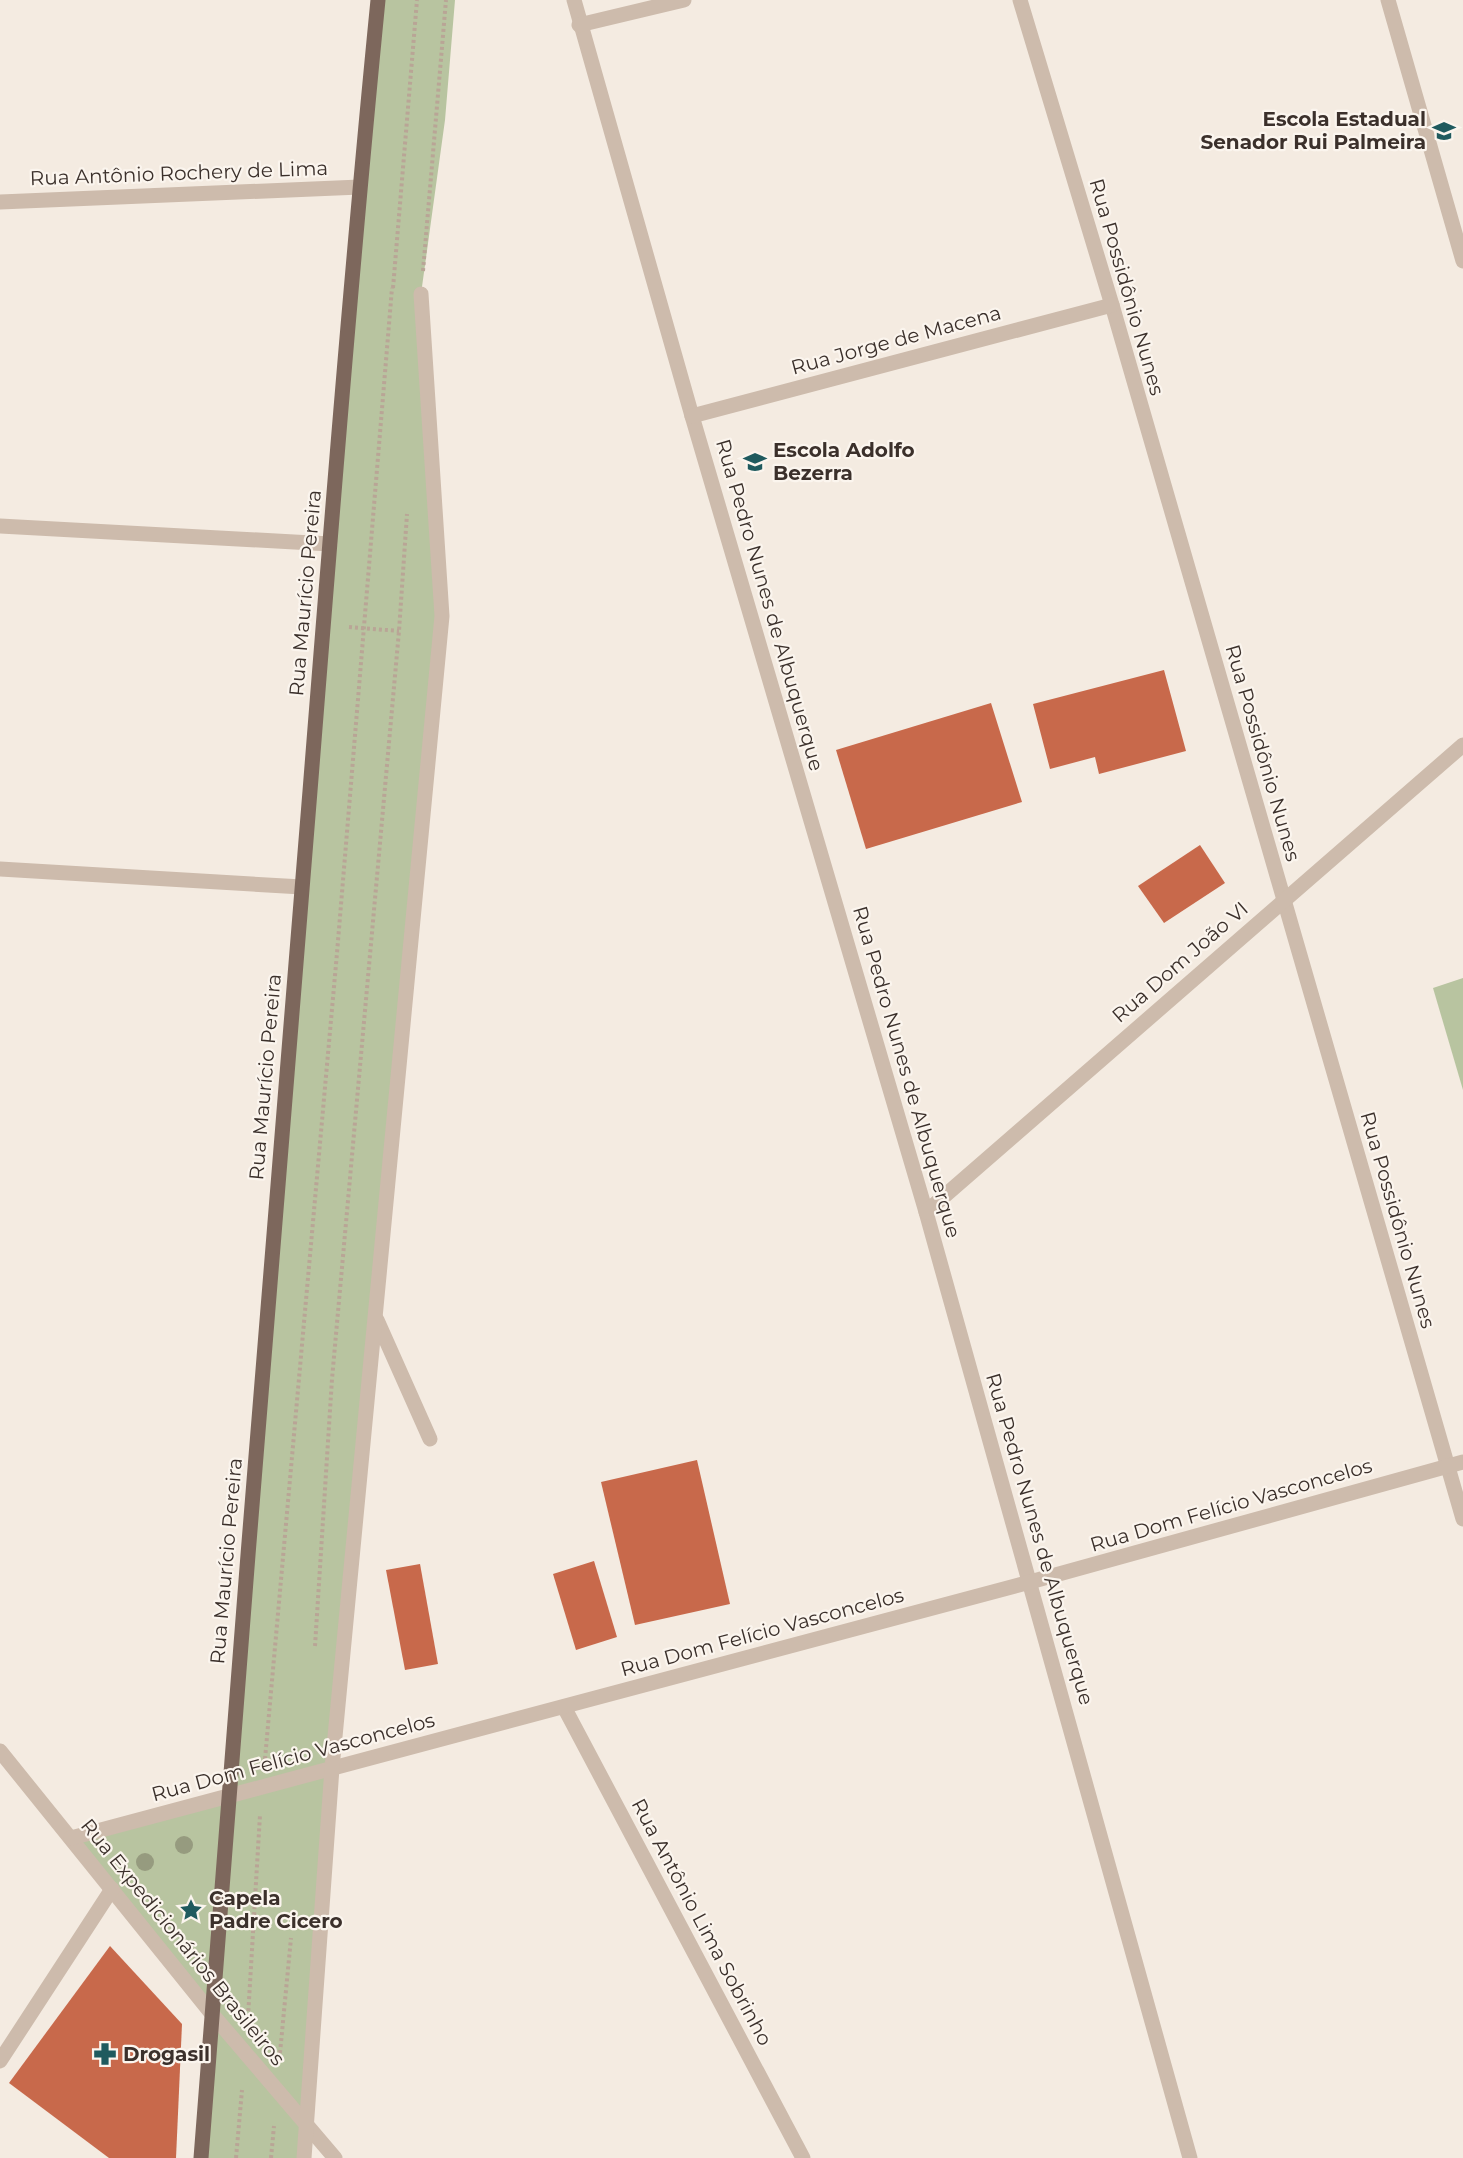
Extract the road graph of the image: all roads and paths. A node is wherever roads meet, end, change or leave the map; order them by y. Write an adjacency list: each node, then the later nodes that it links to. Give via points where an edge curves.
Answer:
1 (378, 0): 9 (main road, Rua Maurício Pereira)
2 (417, 0): 12 (path)
3 (446, 0): 13 (path)
4 (574, 0): 8 (street, Rua Pedro Nunes de Albuquerque)
5 (684, 0): 8 (street)
6 (1020, 0): 14 (street, Rua Possidônio Nunes)
7 (1388, 0): 11 (street)
8 (579, 25): 15 (street, Rua Pedro Nunes de Albuquerque)
9 (360, 187): 10 (street, Rua Antônio Rochery de Lima); 18 (main road, Rua Maurício Pereira)
10 (0, 202)
11 (1463, 261)
12 (392, 288): 13 (path); 20 (path)
13 (422, 294): 27 (street, via 442,616)
14 (1112, 305): 15 (street, Rua Jorge de Macena); 25 (street, Rua Possidônio Nunes)
15 (692, 416): 26 (street, Rua Pedro Nunes de Albuquerque)
16 (408, 503): 21 (path)
17 (0, 526): 18 (street)
18 (330, 544): 19 (main road, Rua Maurício Pereira)
19 (323, 625): 20 (path); 24 (main road, Rua Maurício Pereira)
20 (364, 628): 21 (path); 37 (path)
21 (399, 631): 33 (path, via 332,1379)
22 (1463, 745): 25 (street, Rua Dom João VI)
23 (0, 869): 24 (street)
24 (302, 887): 38 (main road, Rua Maurício Pereira)
25 (1284, 899): 26 (street, Rua Dom João VI); 30 (street, Rua Possidônio Nunes)
26 (927, 1212): 32 (street, Rua Pedro Nunes de Albuquerque)
27 (375, 1317): 28 (street); 36 (street)
28 (430, 1439)
29 (1463, 1462): 30 (street, Rua Dom Felício Vasconcelos)
30 (1447, 1467): 31 (street, Rua Possidônio Nunes); 32 (street, Rua Dom Felício Vasconcelos)
31 (1463, 1519)
32 (1030, 1582): 34 (street, Rua Dom Felício Vasconcelos); 53 (street, Rua Pedro Nunes de Albuquerque)
33 (315, 1647)
34 (564, 1707): 36 (street, Rua Dom Felício Vasconcelos); 52 (street, Rua Antônio Lima Sobrinho)
35 (0, 1751): 39 (street, Rua Expedicionários Brasileiros)
36 (332, 1768): 37 (street, Rua Dom Felício Vasconcelos); 46 (street)
37 (262, 1787): 38 (street, Rua Dom Felício Vasconcelos); 43 (path)
38 (228, 1797): 39 (street, Rua Dom Felício Vasconcelos); 42 (main road, Rua Maurício Pereira)
39 (71, 1839): 40 (street, Rua Expedicionários Brasileiros)
40 (112, 1888): 42 (street, Rua Expedicionários Brasileiros); 44 (street)
41 (292, 1926): 45 (path)
42 (212, 2014): 43 (street, Rua Expedicionários Brasileiros); 47 (main road, Rua Maurício Pereira)
43 (246, 2053): 45 (street, Rua Expedicionários Brasileiros); 48 (path)
44 (0, 2061)
45 (277, 2089): 46 (street, Rua Expedicionários Brasileiros); 49 (path)
46 (307, 2123): 50 (street); 51 (street, Rua Expedicionários Brasileiros)
47 (201, 2158)
48 (236, 2158)
49 (271, 2158)
50 (304, 2158)
51 (335, 2158)
52 (803, 2158)
53 (1190, 2158)

